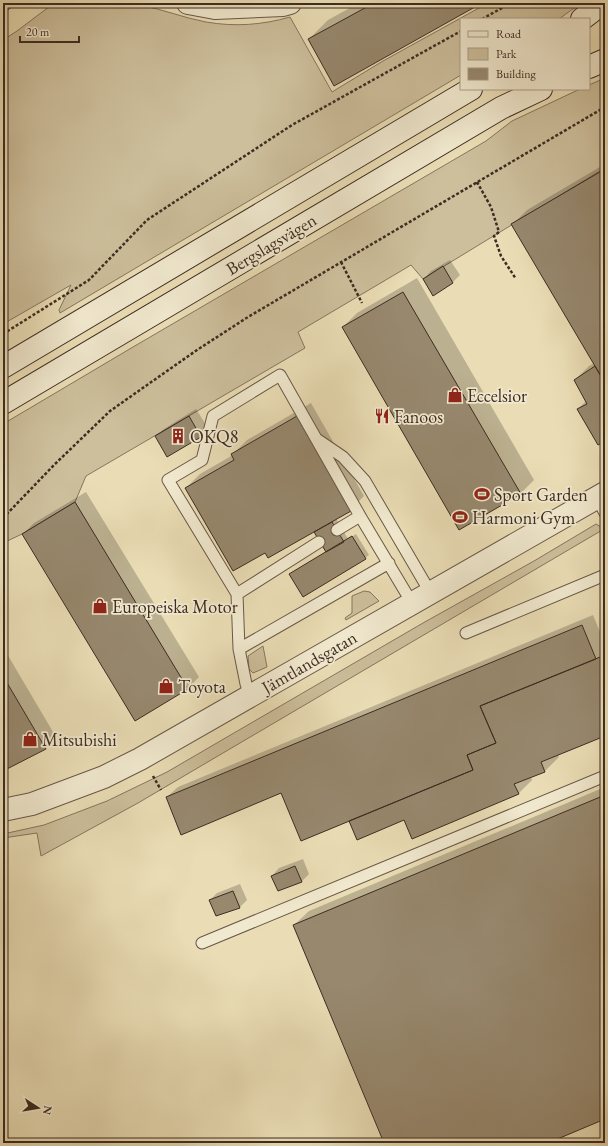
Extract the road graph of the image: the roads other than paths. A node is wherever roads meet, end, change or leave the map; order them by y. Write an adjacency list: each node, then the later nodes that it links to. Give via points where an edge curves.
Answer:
1 (7, 3): 5 (lane)
2 (188, 3): 3 (main road, via 215,8 283,6)
3 (290, 3)
4 (600, 3): 6 (main road)
5 (3, 6)
6 (583, 18)
7 (605, 60): 8 (main road)
8 (590, 67)
9 (468, 90): 11 (main road, Bergslagsvägen)
10 (539, 90): 12 (main road, Bergslagsvägen, via 494,112)
11 (3, 367)
12 (3, 403)
13 (316, 439): 15 (lane); 20 (lane, via 280,375 213,416 202,460 168,480); 21 (lane, via 343,457 365,481)
14 (602, 501): 21 (main road, Jämtlandsgatan)
15 (360, 516): 16 (lane); 18 (lane)
16 (337, 530)
17 (319, 542): 20 (lane)
18 (389, 563): 21 (lane); 23 (lane)
19 (605, 575): 22 (lane)
20 (237, 594): 23 (lane)
21 (421, 598): 24 (main road, Jämtlandsgatan)
22 (466, 633)
23 (239, 650): 24 (lane)
24 (250, 696): 26 (main road, Jämtlandsgatan, via 104,777 32,804)
25 (605, 776): 27 (lane)
26 (3, 810)
27 (202, 943)

